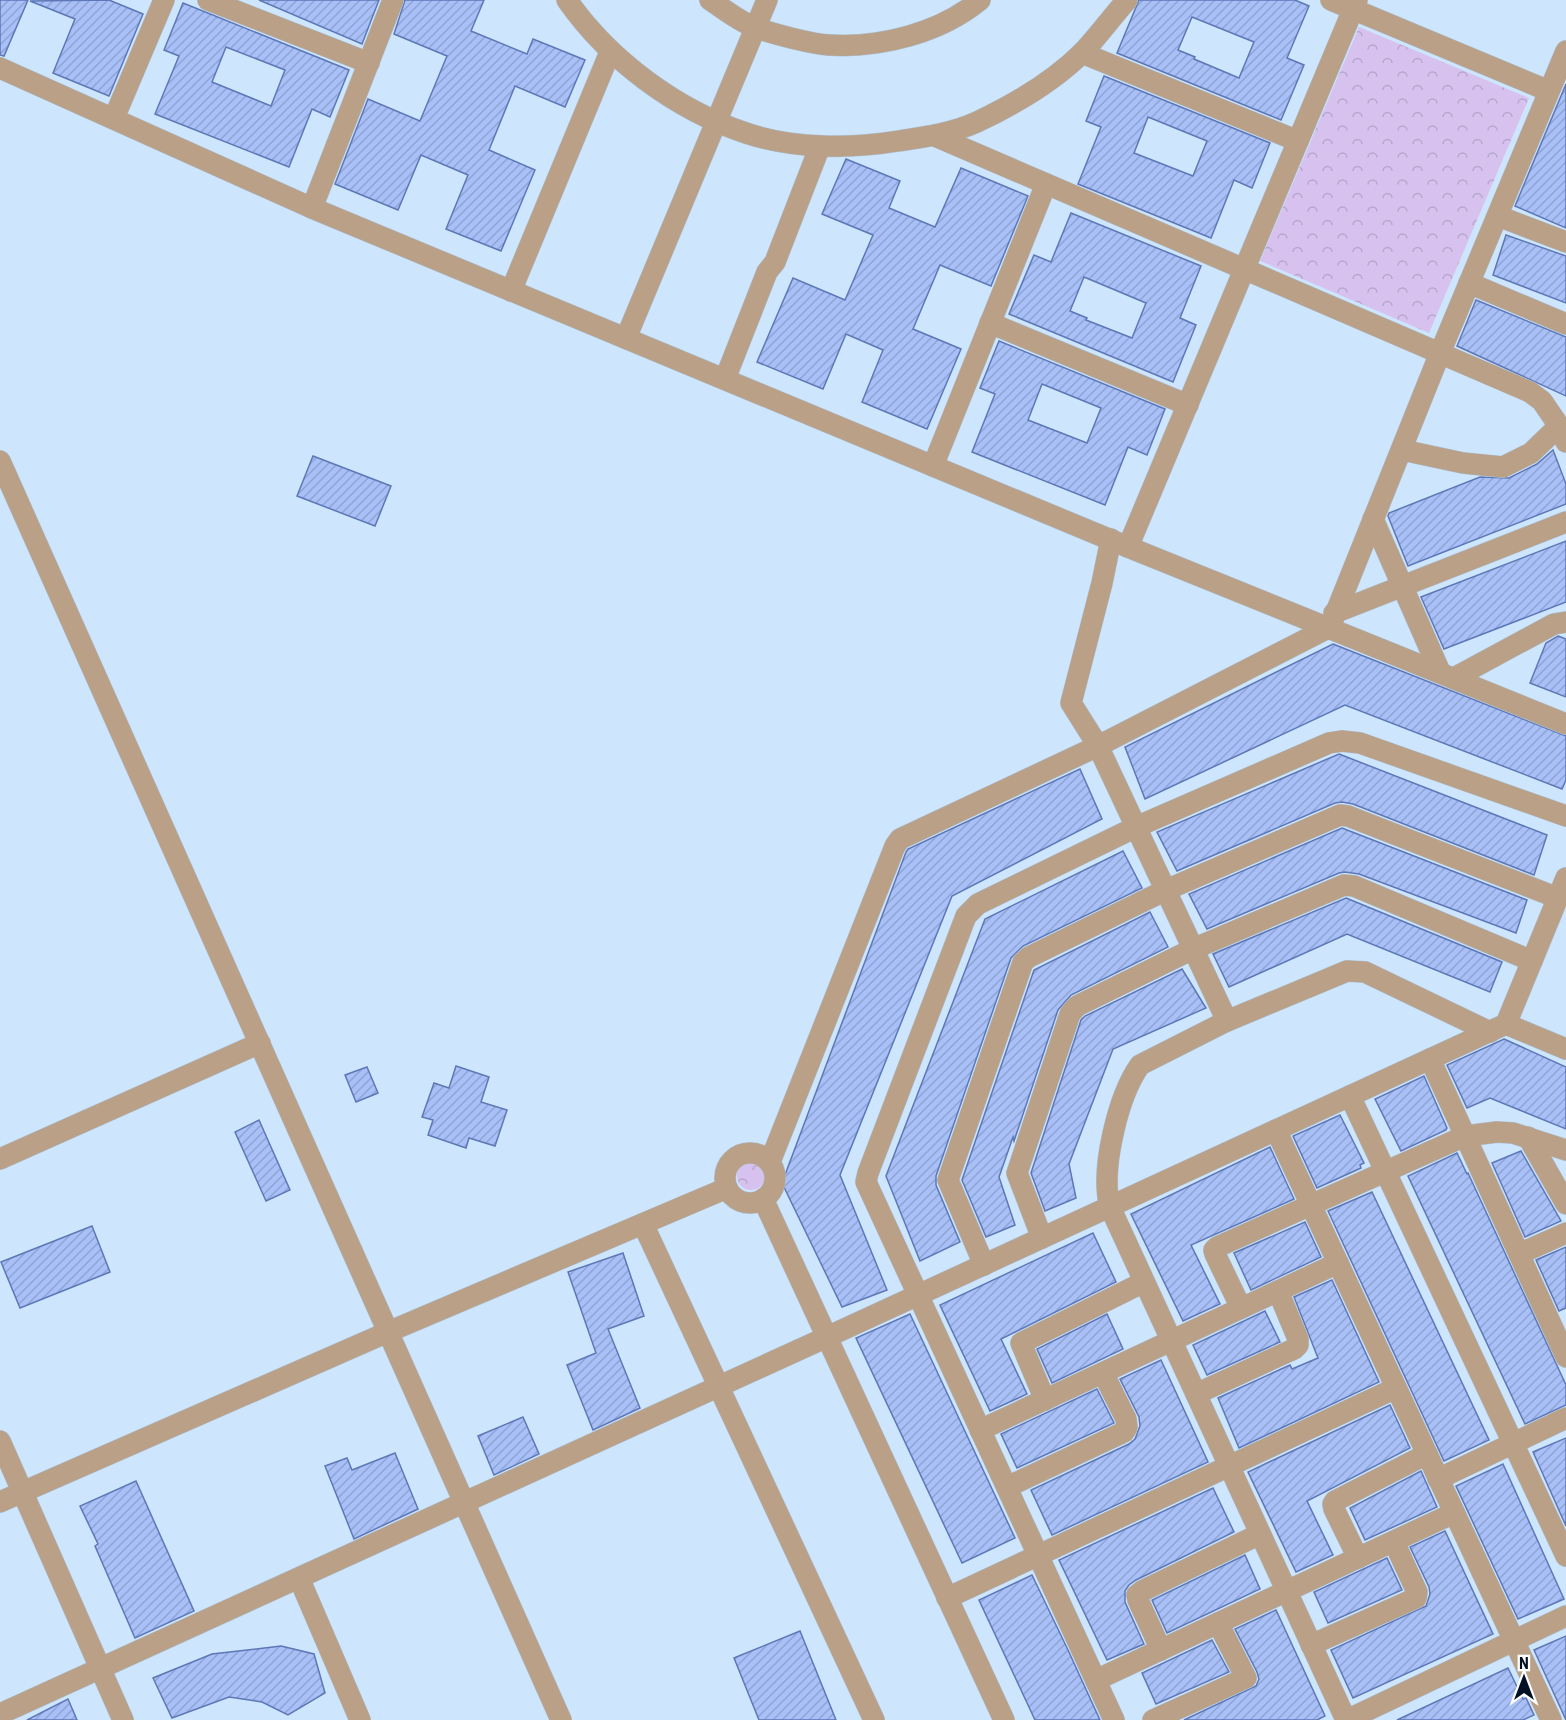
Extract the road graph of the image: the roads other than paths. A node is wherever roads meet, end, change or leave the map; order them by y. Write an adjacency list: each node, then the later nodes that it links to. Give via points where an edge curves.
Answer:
1 (164, 0): 18 (street)
2 (208, 0): 15 (street)
3 (393, 0): 15 (street)
4 (567, 0): 13 (street)
5 (710, 0): 11 (street)
6 (767, 0): 11 (street)
7 (980, 0): 11 (street, via 968,10 901,39 863,44 827,45)
8 (1127, 0): 14 (street)
9 (1331, 0): 10 (street)
10 (1355, 5): 17 (street); 21 (street)
11 (755, 28): 19 (street)
12 (1566, 51): 17 (street)
13 (610, 52): 19 (street, via 660,92); 29 (street)
14 (1082, 53): 20 (street, via 1014,103 975,123); 21 (street)
15 (369, 63): 24 (street)
16 (0, 68): 18 (street)
17 (1557, 82): 25 (street)
18 (114, 118): 24 (street)
19 (716, 121): 22 (street, via 747,134); 32 (street)
20 (935, 136): 22 (street, via 862,147); 23 (street)
21 (1298, 141): 27 (street)
22 (820, 146): 34 (street)
23 (1046, 184): 27 (street); 30 (street)
24 (312, 208): 29 (street)
25 (1498, 216): 26 (street); 28 (street)
26 (1566, 242)
27 (1245, 269): 33 (street); 35 (street)
28 (1469, 283): 31 (street); 33 (street)
29 (511, 291): 32 (street)
30 (990, 323): 35 (street); 39 (street)
31 (1566, 324)
32 (626, 338): 34 (street)
33 (1440, 353): 36 (street, via 1530,392 1542,401); 37 (street)
34 (725, 379): 39 (street)
35 (1188, 405): 42 (street)
36 (1563, 434): 37 (street, via 1503,467)
37 (1402, 450): 40 (street)
38 (0, 460): 57 (street)
39 (933, 466): 42 (street)
40 (1373, 519): 43 (street); 44 (street)
41 (1566, 522): 43 (street)
42 (1120, 543): 44 (street); 48 (street, via 1102,583 1071,703)
43 (1402, 586): 44 (street); 46 (street)
44 (1332, 620): 46 (street); 48 (street)
45 (1566, 622): 46 (street, via 1554,624)
46 (1447, 675): 47 (street)
47 (1566, 724)
48 (1098, 746): 50 (street); 66 (street, via 900,839)
49 (1566, 816): 50 (street, via 1360,743 1342,741 1329,743)
50 (1136, 827): 52 (street); 81 (street, via 978,904 966,916 866,1182)
51 (1562, 888): 52 (street, via 1340,815); 54 (street)
52 (1166, 890): 53 (street); 78 (street, via 1023,962 948,1180)
53 (1193, 949): 54 (street, via 1344,885); 55 (street); 75 (street, via 1077,1006 1070,1014 1017,1173)
54 (1532, 961): 56 (street)
55 (1227, 1021): 56 (street, via 1356,970); 72 (street, via 1152,1057 1134,1073 1114,1131 1106,1182)
56 (1498, 1028): 58 (street); 59 (street)
57 (260, 1043): 65 (street); 83 (street)
58 (1566, 1049)
59 (1430, 1059): 60 (street); 62 (street)
60 (1350, 1096): 61 (street); 67 (street)
61 (1276, 1130): 71 (street); 72 (street)
62 (1465, 1136): 63 (street, via 1497,1132); 67 (street); 76 (street)
63 (1528, 1137): 64 (street); 70 (street)
64 (1566, 1150)
65 (0, 1159)
66 (770, 1162): 68 (street, via 754,1153 737,1156 726,1170); 69 (street, via 774,1186)
67 (1385, 1171): 71 (street); 96 (street)
68 (727, 1188): 69 (street, via 738,1200); 73 (street)
69 (763, 1199): 85 (street)
70 (1566, 1203)
71 (1310, 1204): 77 (street); 82 (street, via 1214,1250)
72 (1110, 1207): 75 (street); 79 (street)
73 (643, 1224): 83 (street); 89 (street)
74 (1566, 1233): 76 (street)
75 (1042, 1238): 78 (street)
76 (1519, 1254): 84 (street)
77 (1338, 1263): 80 (street); 90 (street)
78 (984, 1265): 81 (street)
79 (1144, 1282): 86 (street); 92 (street, via 1021,1343)
80 (1278, 1291): 82 (street); 91 (street, via 1298,1345)
81 (918, 1295): 85 (street); 94 (street)
82 (1241, 1308): 86 (street)
83 (388, 1332): 101 (street); 103 (street)
84 (1561, 1332): 87 (street)
85 (827, 1337): 89 (street); 112 (street)
86 (1171, 1341): 88 (street); 91 (street)
87 (1566, 1357)
88 (1103, 1372): 92 (street); 100 (street, via 1126,1419 1124,1432)
89 (718, 1386): 103 (street); 124 (street)
90 (1396, 1388): 97 (street); 98 (street)
91 (1196, 1394): 98 (street)
92 (1045, 1400): 94 (street)
93 (1566, 1418): 96 (street)
94 (980, 1430): 100 (street)
95 (0, 1441): 101 (street)
96 (1513, 1443): 99 (street); 108 (street)
97 (1427, 1454): 99 (street); 109 (street, via 1333,1504)
98 (1229, 1466): 105 (street); 107 (street)
99 (1438, 1479): 104 (street)
100 (1007, 1487): 107 (street)
101 (24, 1491): 102 (street); 118 (street)
102 (0, 1502)
103 (464, 1502): 110 (street); 121 (street)
104 (1455, 1513): 106 (street); 115 (street)
105 (1260, 1534): 111 (street); 117 (street, via 1137,1595)
106 (1394, 1542): 109 (street); 116 (street, via 1417,1592 1416,1598)
107 (1038, 1555): 112 (street); 119 (street)
108 (1566, 1556)
109 (1358, 1558): 111 (street)
110 (298, 1578): 118 (street); 123 (street)
111 (1287, 1592): 114 (street); 116 (street)
112 (947, 1598): 125 (street)
113 (1566, 1616): 115 (street)
114 (1218, 1623): 117 (street); 127 (street, via 1246,1678)
115 (1514, 1641): 128 (street); 129 (street)
116 (1311, 1645): 128 (street)
117 (1161, 1650): 119 (street)
118 (101, 1668): 120 (street); 122 (street)
119 (1096, 1680): 126 (street)
120 (0, 1714)
121 (553, 1717)
122 (123, 1720)
123 (360, 1720)
124 (874, 1720)
125 (1004, 1720)
126 (1114, 1720)
127 (1154, 1720)
128 (1346, 1720)
129 (1551, 1720)

